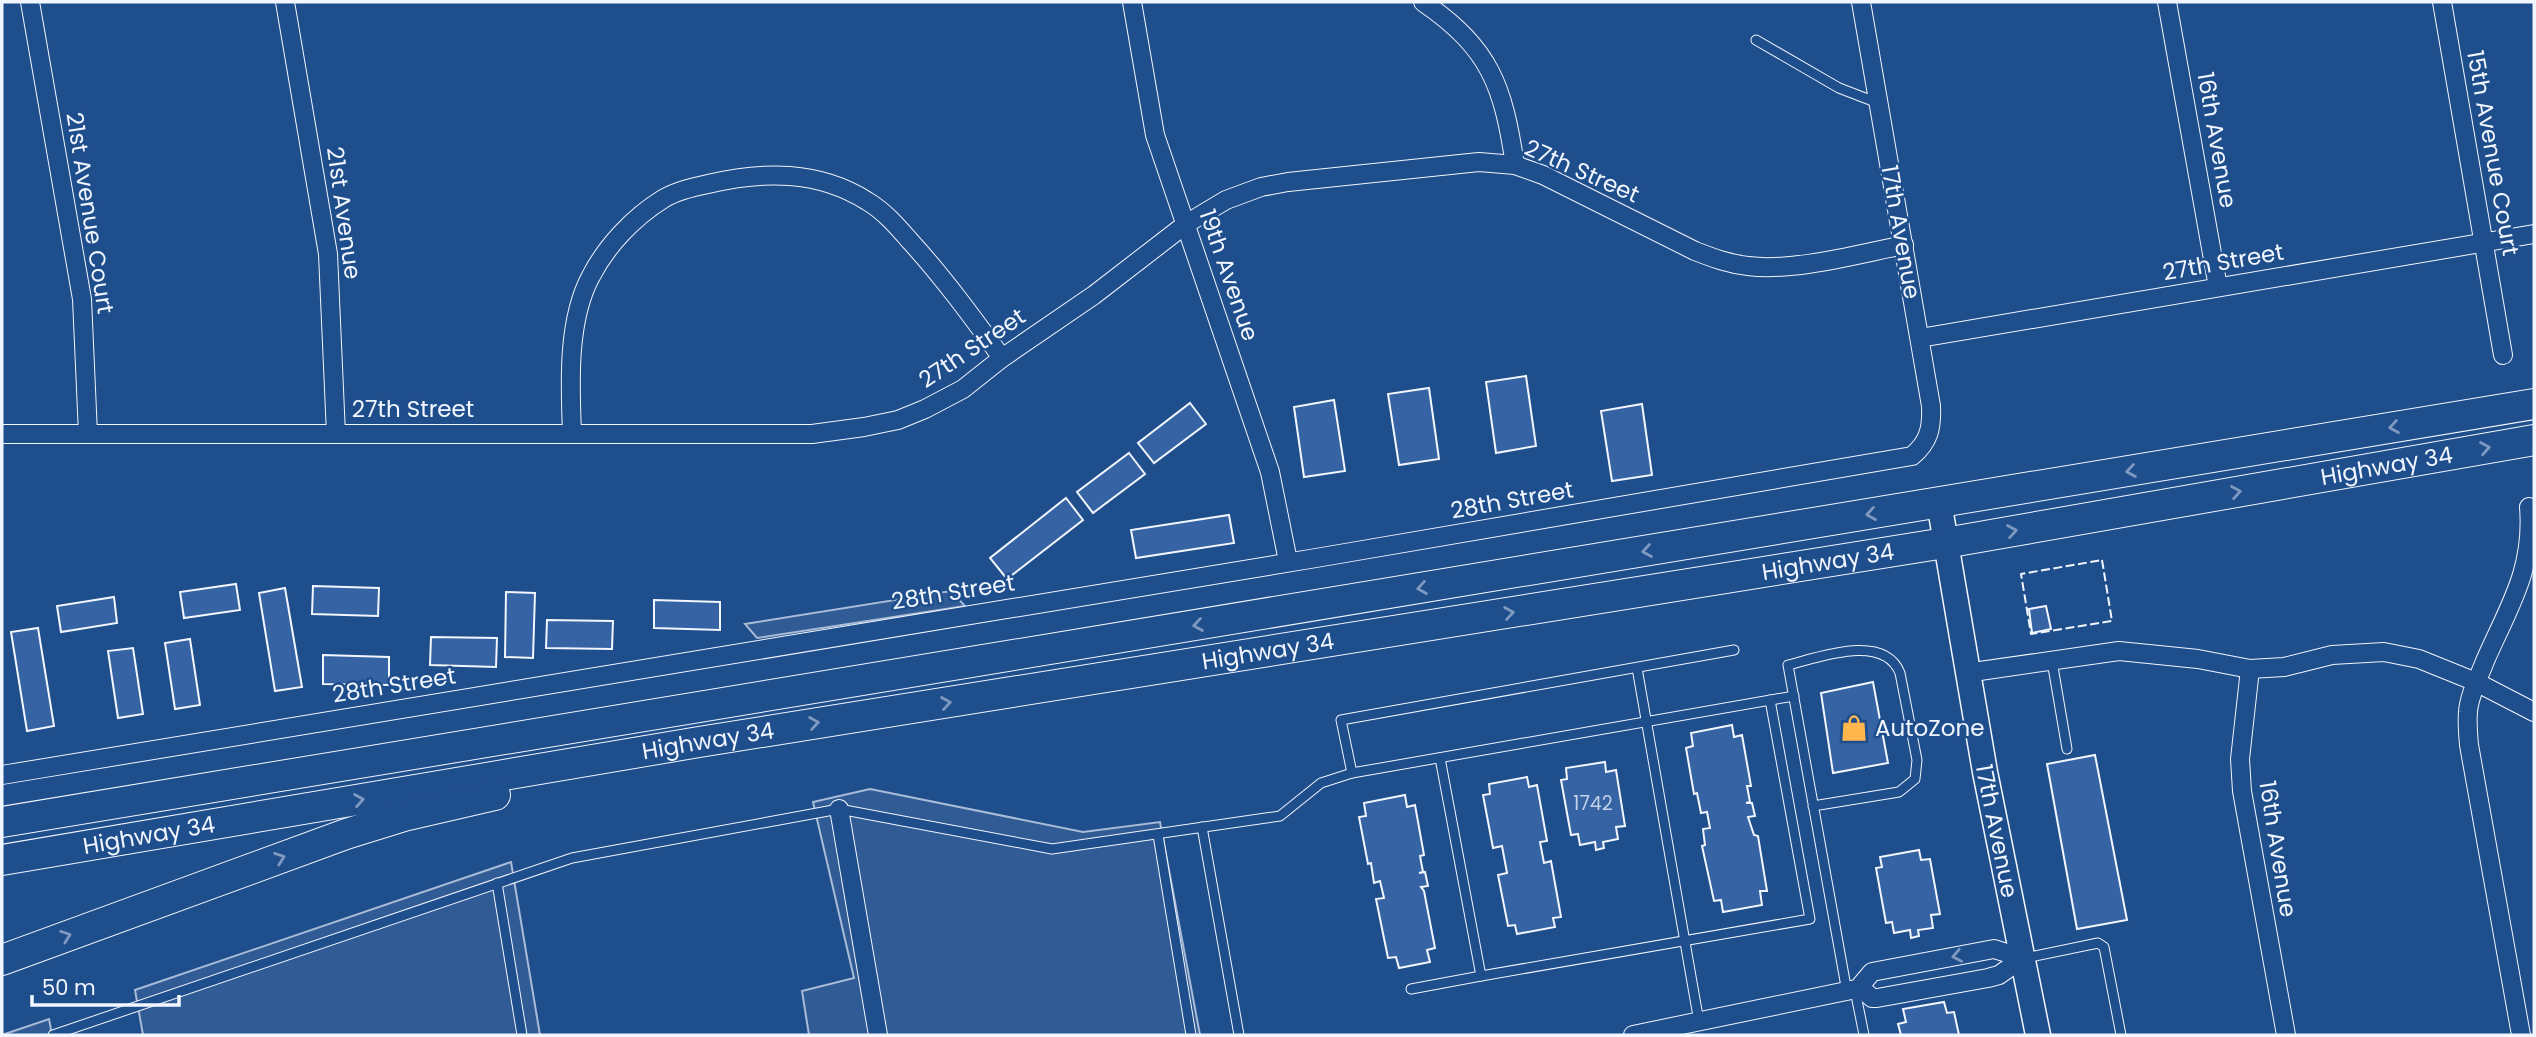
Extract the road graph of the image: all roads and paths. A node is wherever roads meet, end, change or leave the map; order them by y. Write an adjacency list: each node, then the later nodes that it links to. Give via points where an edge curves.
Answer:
1 (30, 2): 23 (street, 21st Avenue Court, via 82,299)
2 (285, 2): 3 (street); 24 (street, 21st Avenue, via 328,254)
3 (291, 2)
4 (1132, 2): 12 (street, 19th Avenue, via 1155,135)
5 (1423, 2): 11 (street, via 1464,34 1489,68 1507,113)
6 (1861, 2): 10 (street, 17th Avenue)
7 (2167, 2): 16 (street, 16th Avenue)
8 (2442, 2): 14 (street, 15th Avenue Court)
9 (1756, 40): 10 (lane, via 1839,88)
10 (1878, 103): 15 (street, 17th Avenue)
11 (1515, 165): 12 (street, 27th Street, via 1479,162 1288,182 1244,192); 15 (street, 27th Street, via 1718,260 1782,266)
12 (1186, 224): 19 (street, 27th Street); 30 (street, 19th Avenue, via 1270,472)
13 (2534, 234): 14 (street, 27th Street)
14 (2484, 242): 16 (street, 27th Street); 18 (street, 15th Avenue Court)
15 (1903, 246): 17 (street, 17th Avenue)
16 (2218, 287): 17 (street, 27th Street)
17 (1920, 338): 26 (street, 17th Avenue, via 1932,421 1923,447)
18 (2503, 355)
19 (1002, 358): 22 (street, 27th Street, via 925,409 864,427 811,434); 22 (street, via 917,249 869,202 825,182 768,174 740,176 665,197 620,234 590,276 571,349)
20 (2534, 404): 27 (highway, Highway 34, one-way to 27)
21 (2, 433): 23 (street, 27th Street)
22 (572, 433): 24 (street, 27th Street)
23 (88, 434): 24 (street, 27th Street)
24 (336, 434)
25 (2534, 440): 29 (highway, Highway 34, one-way to 25)
26 (1912, 456): 30 (street, 28th Street)
27 (1939, 502): 29 (main road, 17th Avenue); 48 (highway, Highway 34, one-way to 48)
28 (2529, 507): 36 (street, via 2527,561)
29 (1945, 543): 35 (main road, 17th Avenue); 41 (highway, Highway 34, one-way to 29)
30 (1288, 561): 44 (street, 28th Street)
31 (1734, 650): 33 (lane)
32 (2052, 660): 34 (street, via 2119,650); 35 (street); 42 (lane)
33 (1637, 668): 40 (lane); 45 (lane, via 1341,720)
34 (2250, 669): 36 (street, via 2284,667 2332,655 2384,652 2419,659); 70 (street, 16th Avenue, via 2242,791)
35 (1966, 673): 54 (main road, 17th Avenue)
36 (2476, 682): 39 (street); 71 (street, via 2468,711 2469,745)
37 (1794, 696): 38 (lane); 46 (lane); 46 (lane, via 1788,665 1851,651 1889,656 1900,673 1917,760 1915,779 1899,792)
38 (1770, 700): 40 (lane); 53 (lane, via 1810,919)
39 (2534, 712)
40 (1645, 721): 43 (lane); 53 (lane)
41 (699, 742): 51 (highway, Highway 34, one-way to 41); 55 (highway, one-way to 41, via 346,834)
42 (2067, 749)
43 (1440, 758): 45 (lane); 56 (lane)
44 (4, 770)
45 (1352, 773): 49 (lane, via 1321,783 1280,816)
46 (1813, 806): 58 (lane)
47 (839, 810): 50 (lane, via 1052,849); 52 (lane, via 572,858); 63 (street)
48 (2, 822)
49 (1202, 827): 50 (lane); 65 (lane)
50 (1158, 835): 64 (lane)
51 (2, 860)
52 (497, 883): 61 (lane); 62 (lane)
53 (1684, 940): 56 (lane); 59 (lane)
54 (2023, 958): 58 (street, via 1997,976 1875,999); 58 (street, one-way to 58, via 1994,948 1872,972); 68 (main road, 17th Avenue); 69 (lane, via 2098,943 2104,947)
55 (2, 960)
56 (1481, 976): 57 (lane)
57 (1411, 989)
58 (1854, 990): 59 (street); 67 (lane)
59 (1699, 1022): 60 (street)
60 (1665, 1032): 66 (street)
61 (53, 1035)
62 (522, 1035)
63 (878, 1035)
64 (1191, 1035)
65 (1239, 1035)
66 (1633, 1035)
67 (1864, 1035)
68 (2038, 1035)
69 (2121, 1035)
70 (2286, 1035)
71 (2521, 1035)

